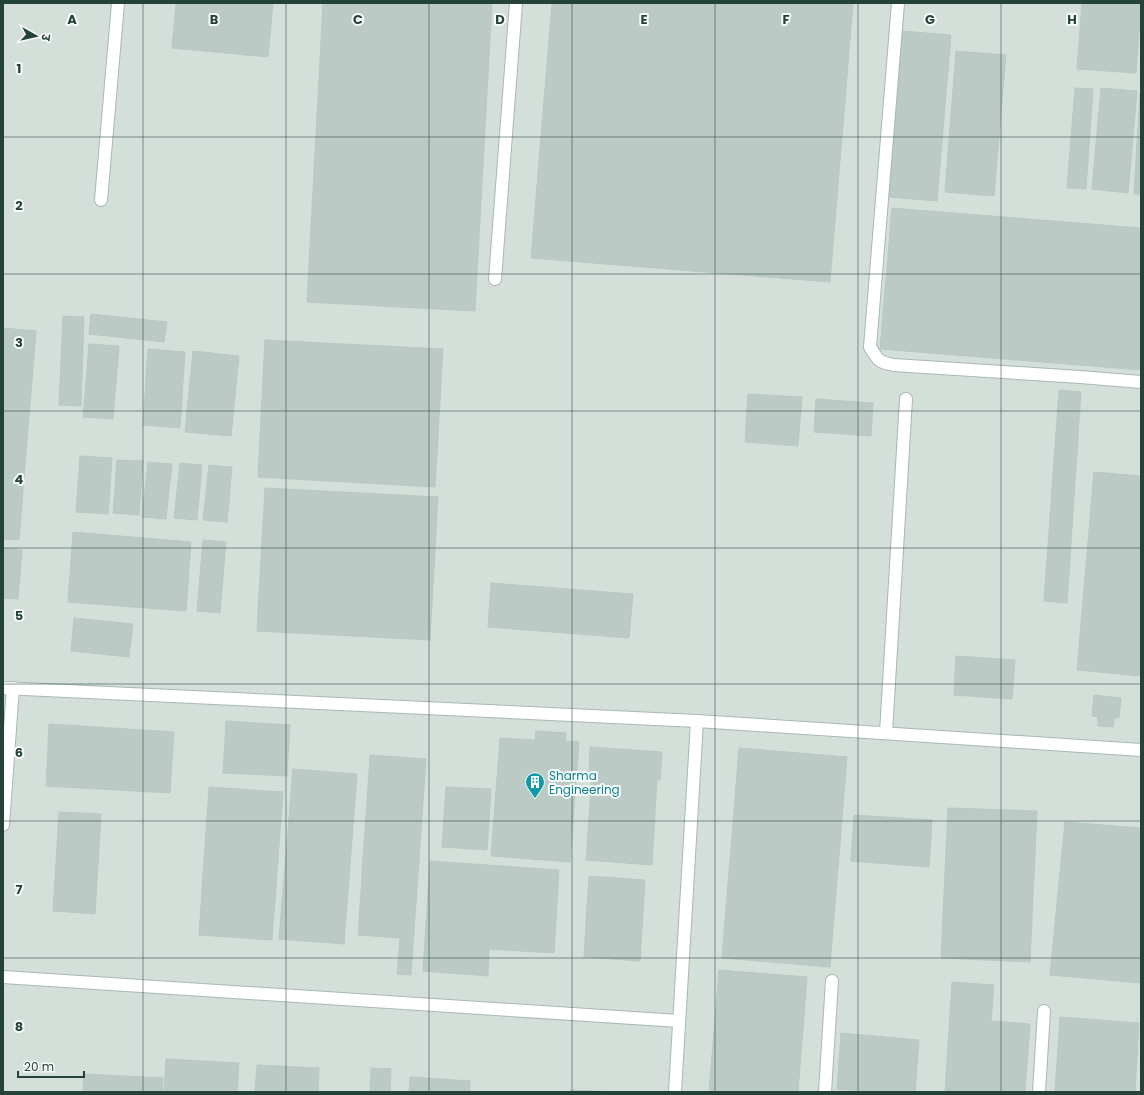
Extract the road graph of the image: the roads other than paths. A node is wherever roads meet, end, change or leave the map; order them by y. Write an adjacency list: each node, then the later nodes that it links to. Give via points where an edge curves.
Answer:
1 (118, 3): 4 (lane)
2 (516, 3): 5 (lane)
3 (898, 3): 6 (lane, via 870,347 878,359 894,365)
4 (101, 200)
5 (495, 278)
6 (1141, 382)
7 (906, 399): 10 (lane)
8 (8, 688): 9 (lane); 12 (lane)
9 (697, 721): 10 (lane); 16 (lane)
10 (886, 733): 11 (lane)
11 (1141, 750)
12 (3, 825)
13 (3, 977): 16 (lane)
14 (832, 981): 18 (lane)
15 (1044, 1011): 19 (lane)
16 (679, 1021): 17 (lane)
17 (675, 1092)
18 (825, 1092)
19 (1039, 1092)

